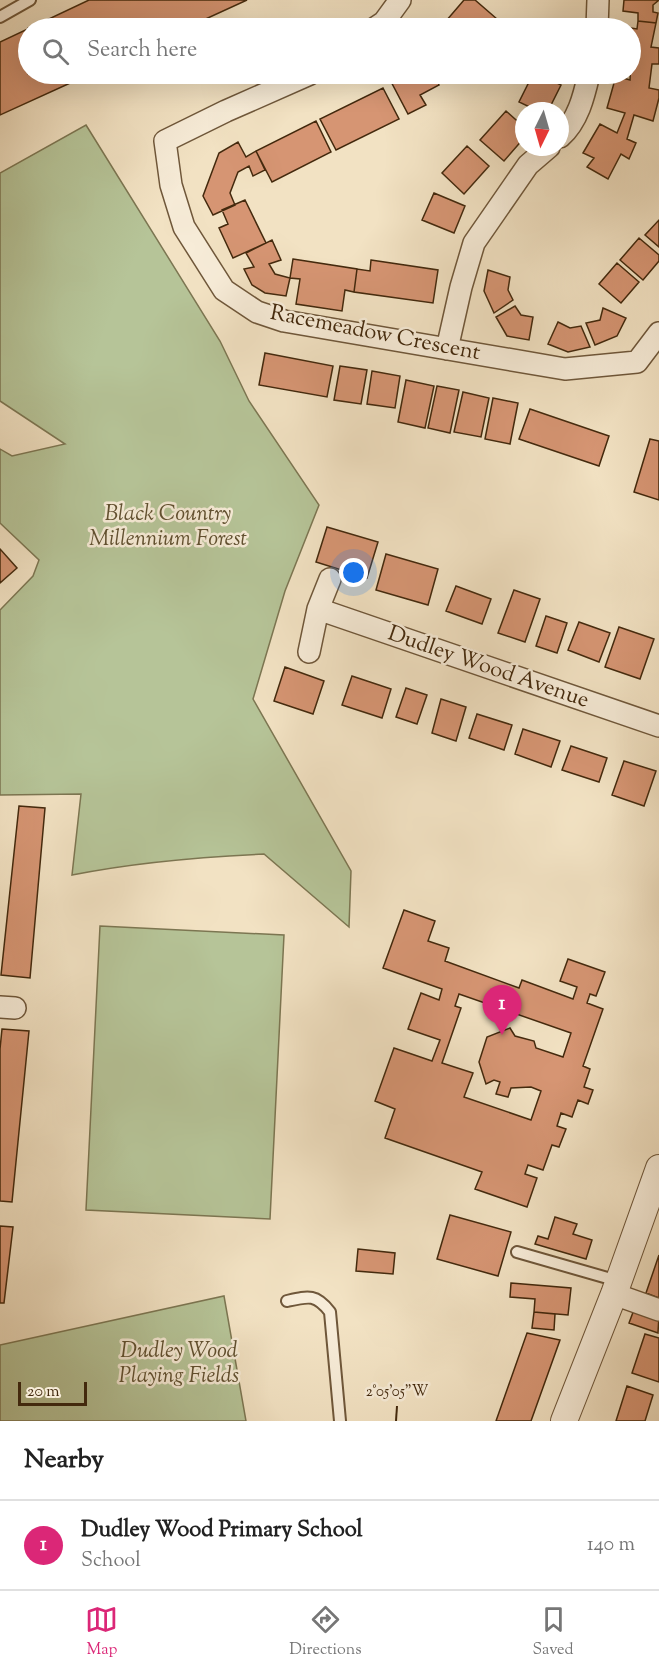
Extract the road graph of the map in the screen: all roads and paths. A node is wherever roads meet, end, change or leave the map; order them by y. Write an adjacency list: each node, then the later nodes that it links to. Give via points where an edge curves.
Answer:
1 (30, 0): 4 (lane)
2 (400, 0): 5 (street)
3 (598, 0): 6 (street)
4 (0, 17)
5 (387, 18)
6 (597, 18)
7 (287, 84): 12 (street, Racemeadow Crescent, via 165,141 171,185 184,227 224,290 257,312 284,321)
8 (586, 84): 9 (street, via 581,106)
9 (569, 127)
10 (538, 156): 12 (street, via 528,165 474,243)
11 (659, 333): 12 (street, Racemeadow Crescent, via 637,362 565,369)
12 (447, 349)
13 (330, 579): 14 (street)
14 (318, 609): 15 (street); 16 (street, Dudley Wood Avenue)
15 (309, 652)
16 (659, 726)
17 (659, 1168): 19 (street)
18 (518, 1252): 19 (lane)
19 (616, 1287): 21 (street); 23 (street)
20 (287, 1301): 22 (lane, via 304,1297 321,1301 330,1312)
21 (659, 1310)
22 (340, 1421)
23 (564, 1421)

